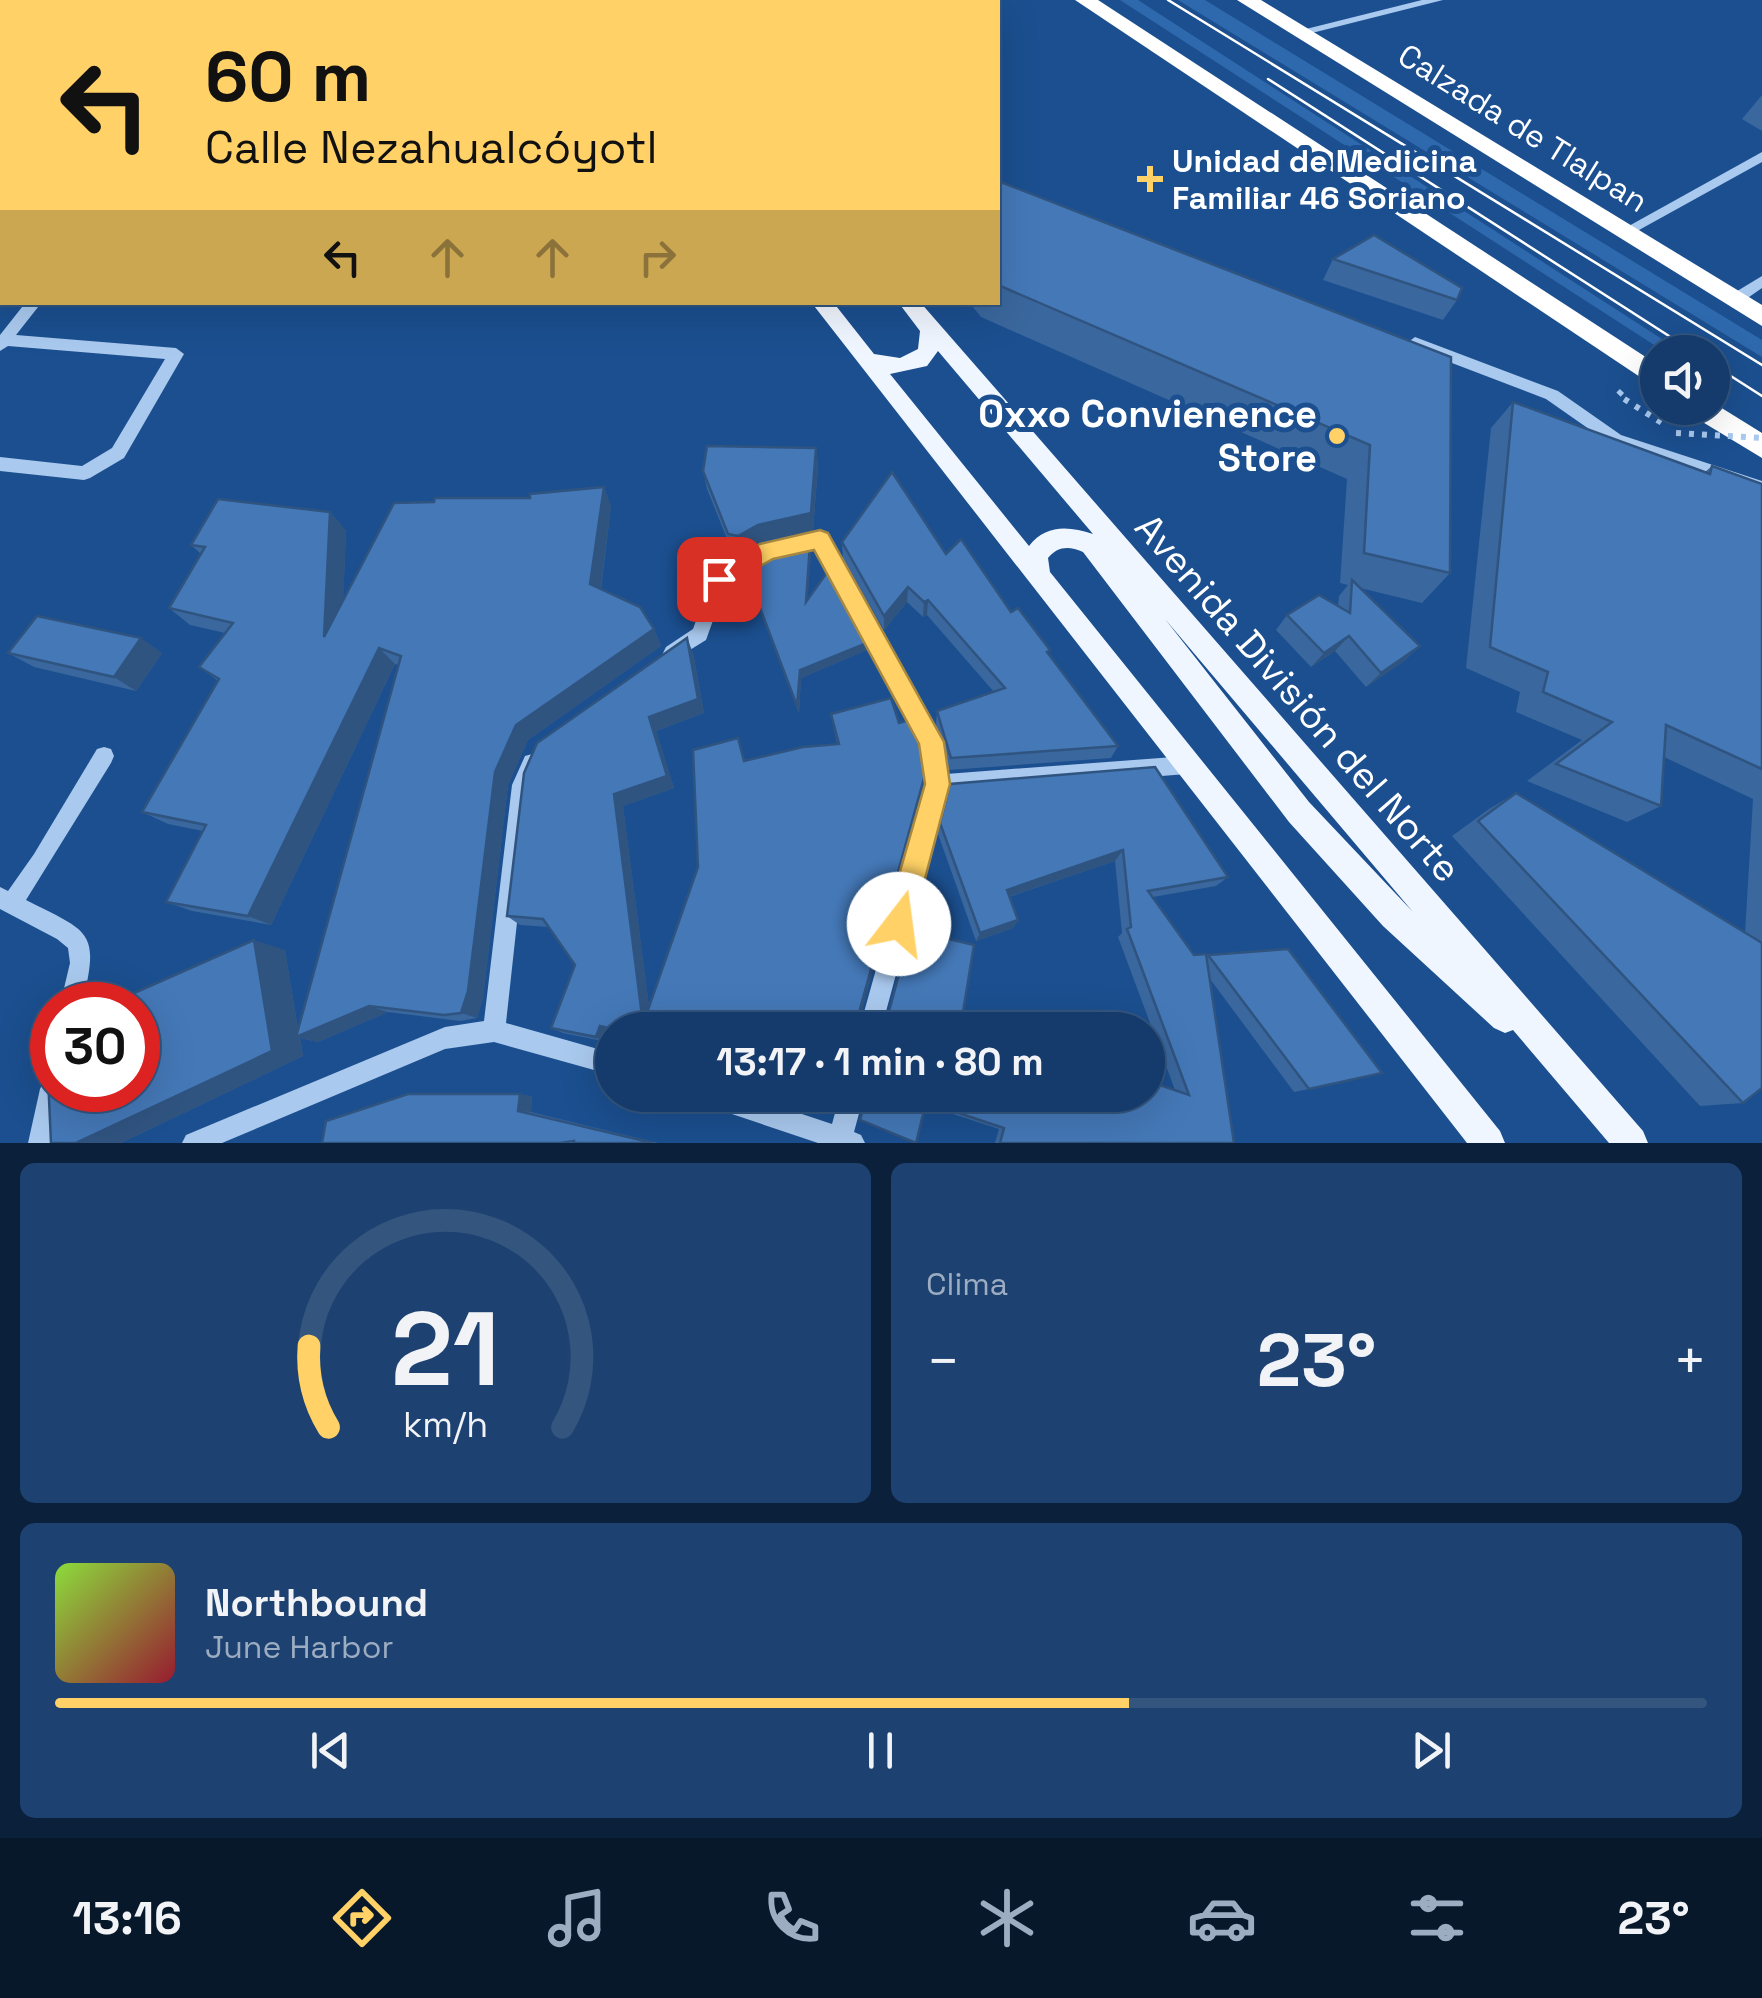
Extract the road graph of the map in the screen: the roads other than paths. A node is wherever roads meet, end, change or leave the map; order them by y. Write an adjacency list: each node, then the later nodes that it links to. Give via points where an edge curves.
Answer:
1 (1085, 0): 17 (highway)
2 (1246, 0): 4 (highway, Calzada de Tlalpan)
3 (1437, 0): 4 (street)
4 (1300, 32): 6 (highway, Calzada de Tlalpan)
5 (1762, 156): 6 (street)
6 (1625, 232): 8 (highway, Calzada de Tlalpan)
7 (1762, 281): 8 (street)
8 (1734, 300): 12 (highway, Calzada de Tlalpan)
9 (32, 305): 15 (street)
10 (823, 305): 16 (main road)
11 (911, 305): 13 (main road, Avenida División del Norte)
12 (1762, 317)
13 (931, 329): 16 (main road, via 929,352 920,361 882,367); 33 (main road, Avenida División del Norte)
14 (1404, 340): 21 (street, via 1552,395 1615,439)
15 (2, 343): 20 (street, via 176,354 118,453 84,472)
16 (865, 359): 22 (main road)
17 (1640, 367)
18 (1728, 425): 19 (highway)
19 (1762, 447)
20 (0, 464)
21 (1762, 488)
22 (1038, 576): 26 (main road); 33 (main road, via 1035,557 1046,542 1068,536 1092,545 1347,867)
23 (654, 664): 27 (street, via 700,634 719,579 768,551 820,540 931,742)
24 (538, 748): 31 (street, via 522,786)
25 (104, 756): 28 (street, via 41,861)
26 (1187, 765): 27 (street); 40 (main road)
27 (938, 784): 30 (street)
28 (5, 901): 29 (street, via 78,942)
29 (77, 982)
30 (875, 1012)
31 (494, 1030): 32 (street); 39 (street, via 445,1038)
32 (595, 1059)
33 (1573, 1076): 41 (main road, Avenida División del Norte)
34 (47, 1112): 38 (street)
35 (762, 1112): 37 (street)
36 (850, 1112): 37 (street)
37 (847, 1140)
38 (40, 1143)
39 (194, 1143)
40 (1488, 1143)
41 (1630, 1143)

